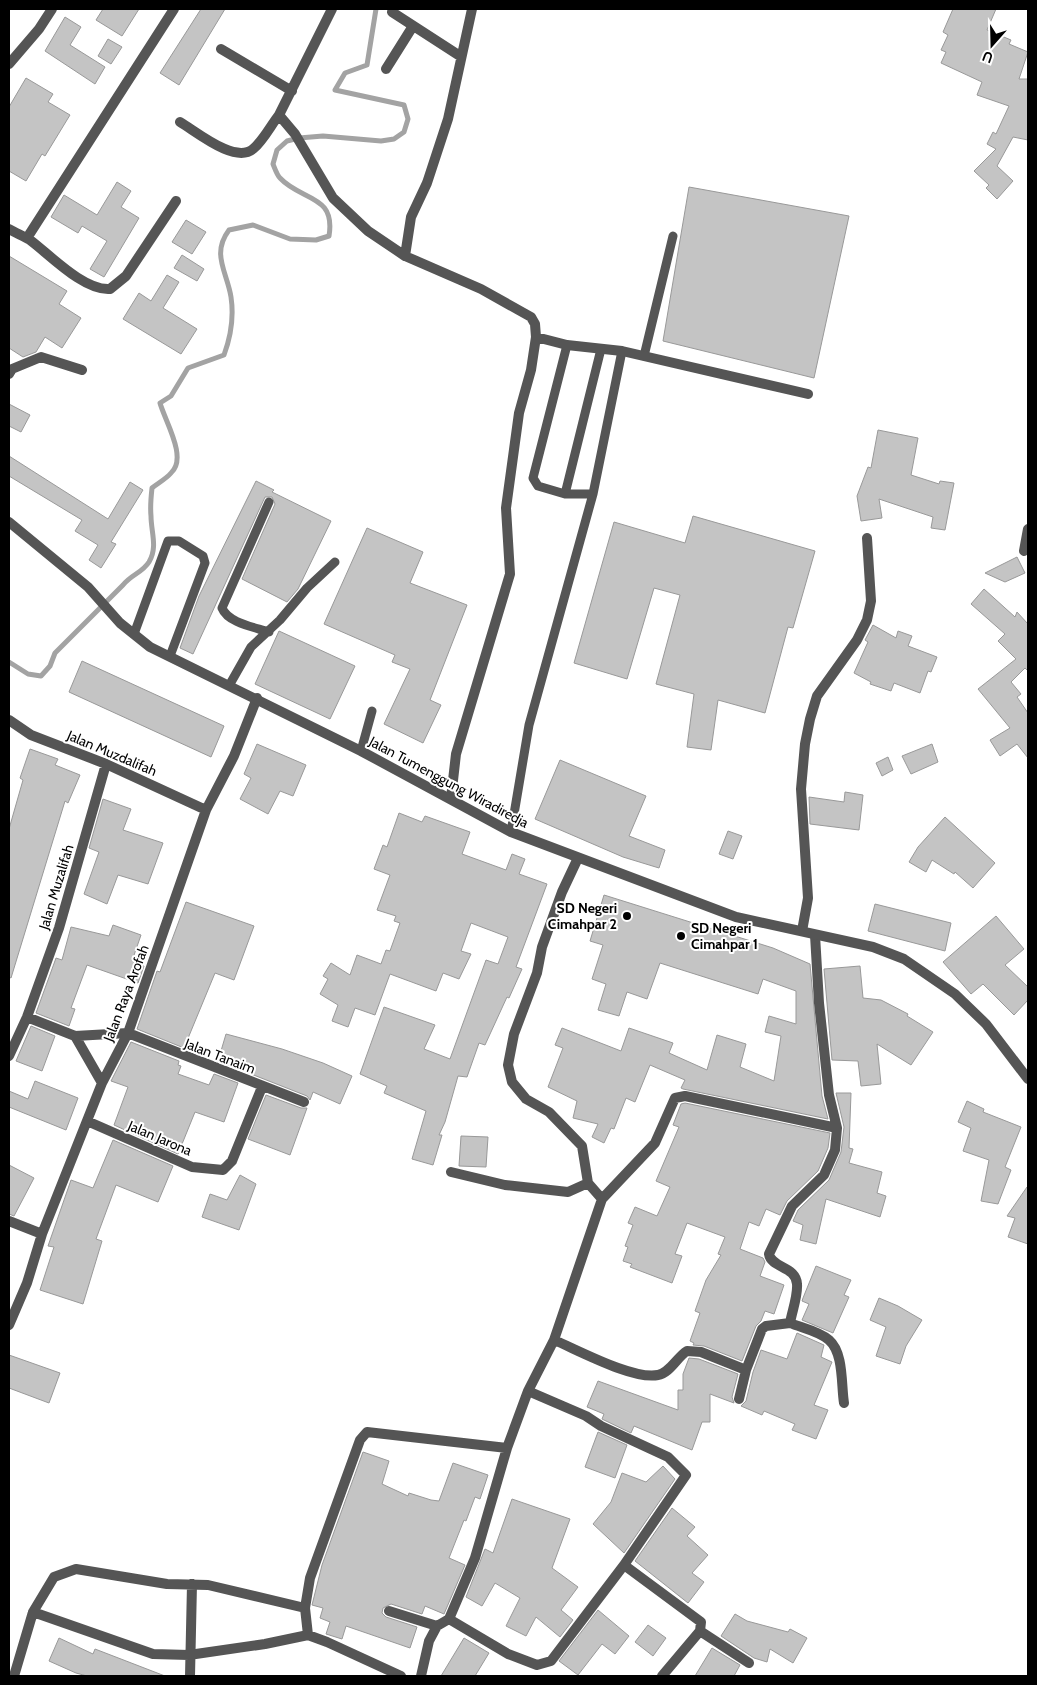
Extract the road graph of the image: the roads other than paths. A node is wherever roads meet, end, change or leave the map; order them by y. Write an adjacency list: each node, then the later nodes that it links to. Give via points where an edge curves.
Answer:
1 (52, 9): 9 (street)
2 (174, 9): 17 (street)
3 (472, 9): 8 (street)
4 (328, 10): 11 (street)
5 (392, 12): 6 (street)
6 (414, 26): 8 (street); 10 (street)
7 (222, 49): 11 (street)
8 (460, 56): 18 (street, via 448,119 427,183 411,217)
9 (9, 64)
10 (386, 69)
11 (292, 91): 12 (street)
12 (279, 115): 13 (street, via 252,149 241,154 228,152); 18 (street, via 295,134 333,198 368,231)
13 (180, 122)
14 (176, 201): 17 (street, via 126,276 110,289 97,288 79,279)
15 (9, 229): 17 (street)
16 (674, 236): 23 (lane)
17 (27, 238)
18 (404, 256): 19 (street, via 481,290 530,317 535,324)
19 (536, 337): 20 (street); 44 (street, via 519,413 506,508 510,574 456,754)
20 (566, 345): 21 (street); 27 (lane, via 533,478 538,486)
21 (601, 349): 22 (street); 27 (lane)
22 (622, 351): 23 (street); 28 (lane)
23 (644, 356): 26 (street)
24 (82, 370): 25 (street, via 41,356)
25 (9, 374)
26 (808, 394)
27 (566, 494): 28 (lane)
28 (593, 494): 46 (lane, via 529,726)
29 (269, 502): 35 (lane, via 222,608 241,623)
30 (9, 522): 36 (street, Jalan Tumenggung Wiradiredja, via 88,587)
31 (1028, 529): 33 (street)
32 (867, 538): 48 (street, via 871,601 867,620 857,640 817,696 807,736 801,789 808,898)
33 (1024, 551)
34 (335, 562): 35 (lane, via 307,588)
35 (269, 632): 38 (lane, via 247,654)
36 (134, 634): 37 (street, Jalan Tumenggung Wiradiredja); 37 (lane, via 168,541 179,541 203,556 205,563)
37 (170, 656): 38 (street, Jalan Tumenggung Wiradiredja)
38 (230, 684): 39 (street, Jalan Tumenggung Wiradiredja)
39 (257, 698): 42 (street, Jalan Tumenggung Wiradiredja); 45 (street, Jalan Raya Arofah, via 234,756)
40 (372, 711): 42 (lane)
41 (9, 720): 43 (street, Jalan Muzdalifah, via 32,735)
42 (361, 751): 44 (street, Jalan Tumenggung Wiradiredja)
43 (106, 764): 45 (street, Jalan Muzdalifah); 50 (street, Jalan Muzalifah, via 59,928)
44 (451, 798): 46 (street, Jalan Tumenggung Wiradiredja)
45 (206, 810): 51 (street, Jalan Raya Arofah)
46 (511, 832): 47 (street, Jalan Tumenggung Wiradiredja)
47 (578, 858): 48 (street, Jalan Tumenggung Wiradiredja, via 736,917); 61 (street, via 542,947 537,974 514,1034 508,1065 512,1082 526,1099 549,1112 582,1146)
48 (802, 931): 49 (street, Jalan Tumenggung Wiradiredja)
49 (815, 935): 54 (street, Jalan Tumenggung Wiradiredja, via 873,946 904,959 955,994 986,1024); 59 (street, via 829,1095)
50 (27, 1017): 52 (street); 53 (street, Jalan Muzalifah)
51 (128, 1033): 52 (street); 55 (street, Jalan Raya Arofah); 56 (street, Jalan Tanaim)
52 (75, 1036): 55 (street)
53 (9, 1056)
54 (1028, 1079)
55 (102, 1083): 58 (street, Jalan Raya Arofah)
56 (262, 1086): 57 (street, Jalan Tanaim); 58 (street, Jalan Jarona, via 232,1161 223,1170 192,1167)
57 (304, 1102)
58 (86, 1122): 64 (street, Jalan Raya Arofah)
59 (837, 1128): 62 (street, via 685,1096 675,1098 656,1143); 65 (street, via 835,1150 824,1175 792,1206 769,1254 771,1260 791,1271 797,1282)
60 (451, 1172): 61 (street, via 505,1185 568,1192)
61 (588, 1183): 62 (street)
62 (602, 1199): 67 (street)
63 (9, 1221): 64 (street)
64 (42, 1234): 66 (street, Jalan Raya Arofah, via 27,1283)
65 (790, 1323): 68 (street, via 764,1327); 71 (street, via 824,1336 833,1345)
66 (9, 1325)
67 (554, 1340): 68 (street, via 641,1374 658,1375 668,1370 687,1351 701,1352); 69 (street)
68 (746, 1370): 70 (street)
69 (528, 1392): 72 (street); 73 (street, via 586,1416 668,1457 686,1475)
70 (739, 1399)
71 (844, 1403)
72 (507, 1448): 75 (street, via 367,1432 360,1440 310,1578); 78 (street, via 475,1558)
73 (624, 1564): 78 (street, via 551,1661 537,1665 508,1654); 80 (street, via 698,1618 702,1626)
74 (192, 1584): 75 (street); 77 (street, via 167,1584 76,1569 54,1577); 82 (street)
75 (305, 1608): 81 (street)
76 (389, 1611): 79 (street)
77 (33, 1612): 82 (street, via 153,1654); 84 (street)
78 (449, 1619): 79 (street)
79 (437, 1626): 87 (street)
80 (700, 1631): 83 (street); 88 (street)
81 (308, 1635): 82 (street); 86 (street)
82 (189, 1655): 85 (street)
83 (749, 1663)
84 (13, 1668)
85 (190, 1676)
86 (401, 1676)
87 (421, 1676)
88 (662, 1676)

